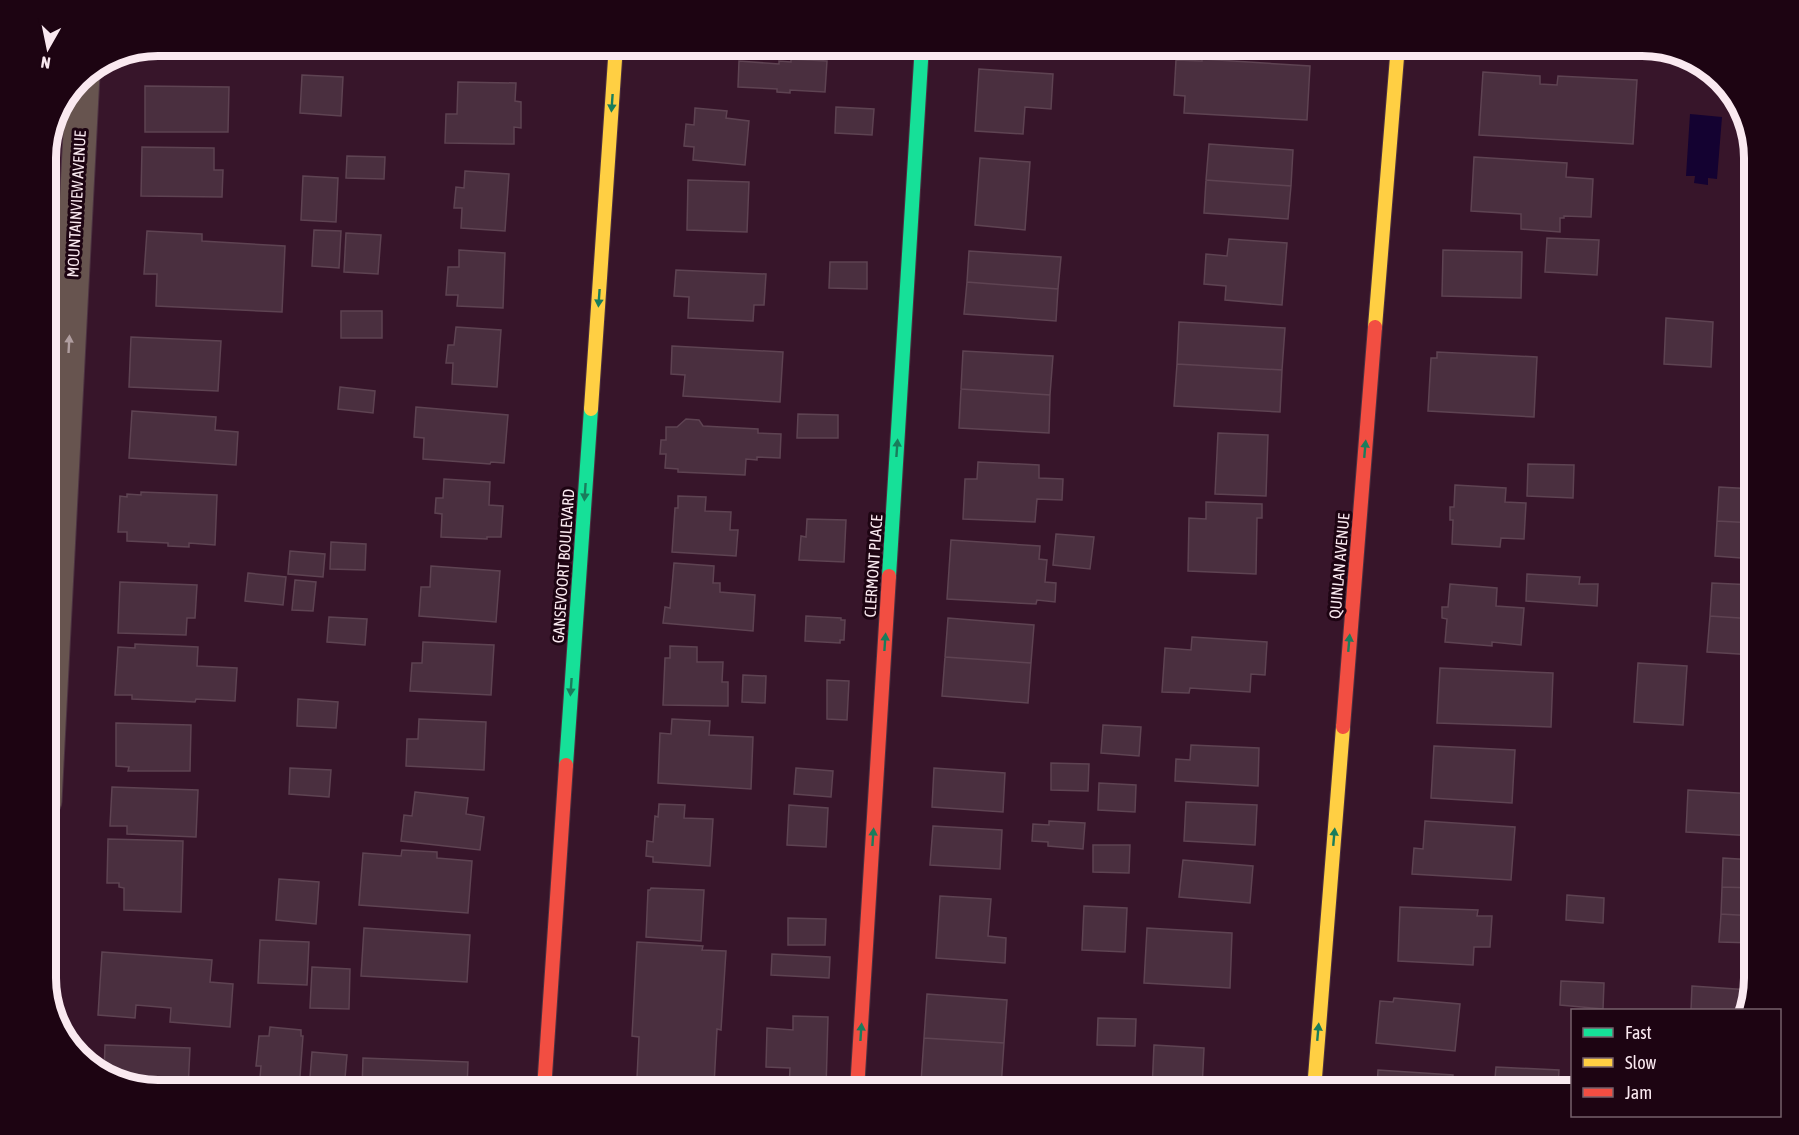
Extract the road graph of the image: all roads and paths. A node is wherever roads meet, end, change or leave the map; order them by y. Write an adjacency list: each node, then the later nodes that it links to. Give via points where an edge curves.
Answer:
1 (615, 56): 6 (street, GANSEVOORT BOULEVARD, one-way to 6)
2 (921, 56): 7 (street, CLERMONT PLACE, one-way to 2)
3 (1397, 56): 8 (street, QUINLAN AVENUE, one-way to 3)
4 (82, 90): 5 (street, MOUNTAINVIEW AVENUE, one-way to 4)
5 (56, 591)
6 (544, 1080)
7 (858, 1080)
8 (1315, 1080)

